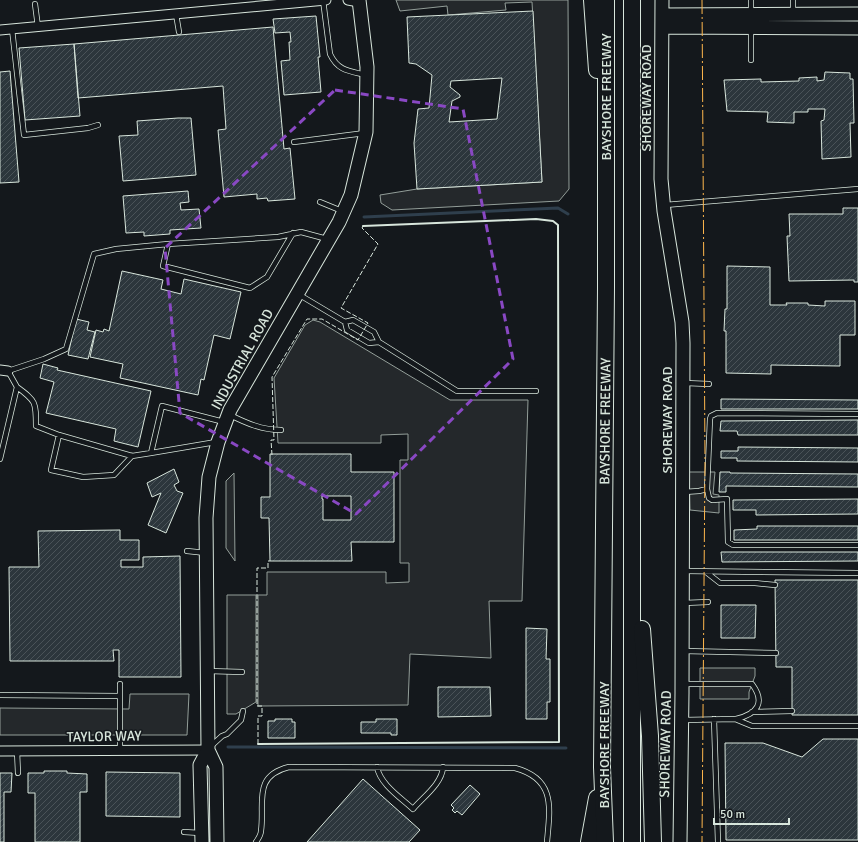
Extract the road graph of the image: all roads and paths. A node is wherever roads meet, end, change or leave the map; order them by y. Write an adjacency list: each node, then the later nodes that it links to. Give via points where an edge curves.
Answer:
1 (325, 0): 10 (street); 21 (lane, via 330,54 338,67)
2 (592, 0): 25 (highway)
3 (606, 0): 25 (highway, BAYSHORE FREEWAY)
4 (632, 0): 51 (highway, BAYSHORE FREEWAY)
5 (662, 0): 13 (street, SHOREWAY ROAD)
6 (751, 0): 14 (lane)
7 (793, 0): 11 (lane)
8 (355, 1): 21 (street, INDUSTRIAL ROAD)
9 (35, 4): 15 (lane)
10 (176, 14): 15 (street); 19 (lane)
11 (793, 14): 12 (street); 14 (street)
12 (858, 14)
13 (662, 21): 14 (street); 28 (street, SHOREWAY ROAD)
14 (751, 21): 16 (street); 20 (lane)
15 (38, 27): 17 (street)
16 (858, 28)
17 (12, 29): 18 (street); 22 (lane, via 24,135)
18 (0, 30)
19 (178, 32)
20 (751, 60)
21 (367, 76): 23 (street, INDUSTRIAL ROAD)
22 (98, 125)
23 (366, 132): 24 (lane); 29 (street, INDUSTRIAL ROAD, via 351,195)
24 (294, 142)
25 (606, 164): 82 (highway, BAYSHORE FREEWAY)
26 (858, 189): 28 (lane)
27 (320, 202): 29 (lane)
28 (663, 205): 37 (street, SHOREWAY ROAD, via 682,322)
29 (344, 212): 31 (street, INDUSTRIAL ROAD)
30 (293, 233): 31 (lane, via 300,232); 32 (lane, via 278,237); 32 (lane, via 267,277 250,288 163,266)
31 (329, 239): 33 (street, INDUSTRIAL ROAD)
32 (168, 244): 36 (lane, via 116,249 94,254 66,349 44,359)
33 (297, 294): 34 (lane); 42 (street, INDUSTRIAL ROAD)
34 (345, 322): 35 (lane, via 353,320 374,332); 35 (lane, via 347,330 368,343)
35 (379, 342): 40 (lane, via 457,391)
36 (4, 370): 39 (lane)
37 (683, 383): 38 (lane); 50 (street, SHOREWAY ROAD)
38 (709, 384)
39 (17, 387): 44 (lane, via 31,398 36,407 36,426); 48 (lane)
40 (536, 391)
41 (858, 414): 49 (lane, via 717,413 711,416 710,420)
42 (226, 419): 43 (lane); 45 (street, INDUSTRIAL ROAD); 46 (lane, via 162,406)
43 (281, 430)
44 (59, 434): 47 (lane); 47 (lane, via 51,470 83,477 114,475)
45 (218, 442): 46 (lane); 54 (street, INDUSTRIAL ROAD, via 209,477)
46 (150, 453): 47 (lane)
47 (132, 456)
48 (0, 459)
49 (707, 489): 50 (lane); 52 (lane, via 708,498 712,500 727,499 728,542 733,545)
50 (683, 492): 55 (street, SHOREWAY ROAD)
51 (632, 506): 91 (highway, BAYSHORE FREEWAY); 92 (highway, via 648,703)
52 (858, 545)
53 (188, 551): 54 (lane)
54 (206, 553): 63 (street, INDUSTRIAL ROAD)
55 (682, 571): 56 (lane); 60 (street, SHOREWAY ROAD)
56 (706, 571): 57 (lane); 58 (lane, via 720,583)
57 (858, 573)
58 (775, 585)
59 (708, 602): 60 (lane)
60 (682, 604): 61 (street, SHOREWAY ROAD)
61 (682, 651): 62 (lane); 66 (street, SHOREWAY ROAD)
62 (776, 653)
63 (207, 672): 64 (lane); 77 (street, INDUSTRIAL ROAD)
64 (242, 672)
65 (120, 684): 68 (lane)
66 (682, 684): 71 (lane, via 752,684 758,692 759,702); 74 (street, SHOREWAY ROAD)
67 (0, 695): 68 (lane)
68 (120, 696): 76 (lane)
69 (243, 711): 77 (lane, via 241,720)
70 (792, 711): 71 (lane)
71 (752, 712): 73 (lane)
72 (714, 719): 73 (lane); 74 (lane); 94 (lane)
73 (735, 719): 75 (lane, via 752,726)
74 (681, 720): 93 (street, SHOREWAY ROAD)
75 (858, 726)
76 (120, 750): 77 (street, TAYLOR WAY); 79 (street, TAYLOR WAY)
77 (208, 750): 85 (street, INDUSTRIAL ROAD, via 200,764); 86 (street, INDUSTRIAL ROAD, via 216,767)
78 (0, 751): 79 (street, TAYLOR WAY)
79 (17, 751): 83 (lane)
80 (376, 767): 81 (lane); 81 (lane, via 385,783 413,809 438,781 443,774); 87 (lane, via 289,767 273,773 265,782 262,792 261,832)
81 (443, 767): 88 (lane, via 515,768 526,771 539,780 547,793 550,809)
82 (602, 767): 89 (highway); 90 (highway, BAYSHORE FREEWAY)
83 (18, 773)
84 (184, 832): 85 (lane)
85 (202, 837)
86 (217, 842)
87 (256, 842)
88 (547, 842)
89 (589, 842)
90 (605, 842)
91 (632, 842)
92 (653, 842)
93 (680, 842)
94 (718, 842)

